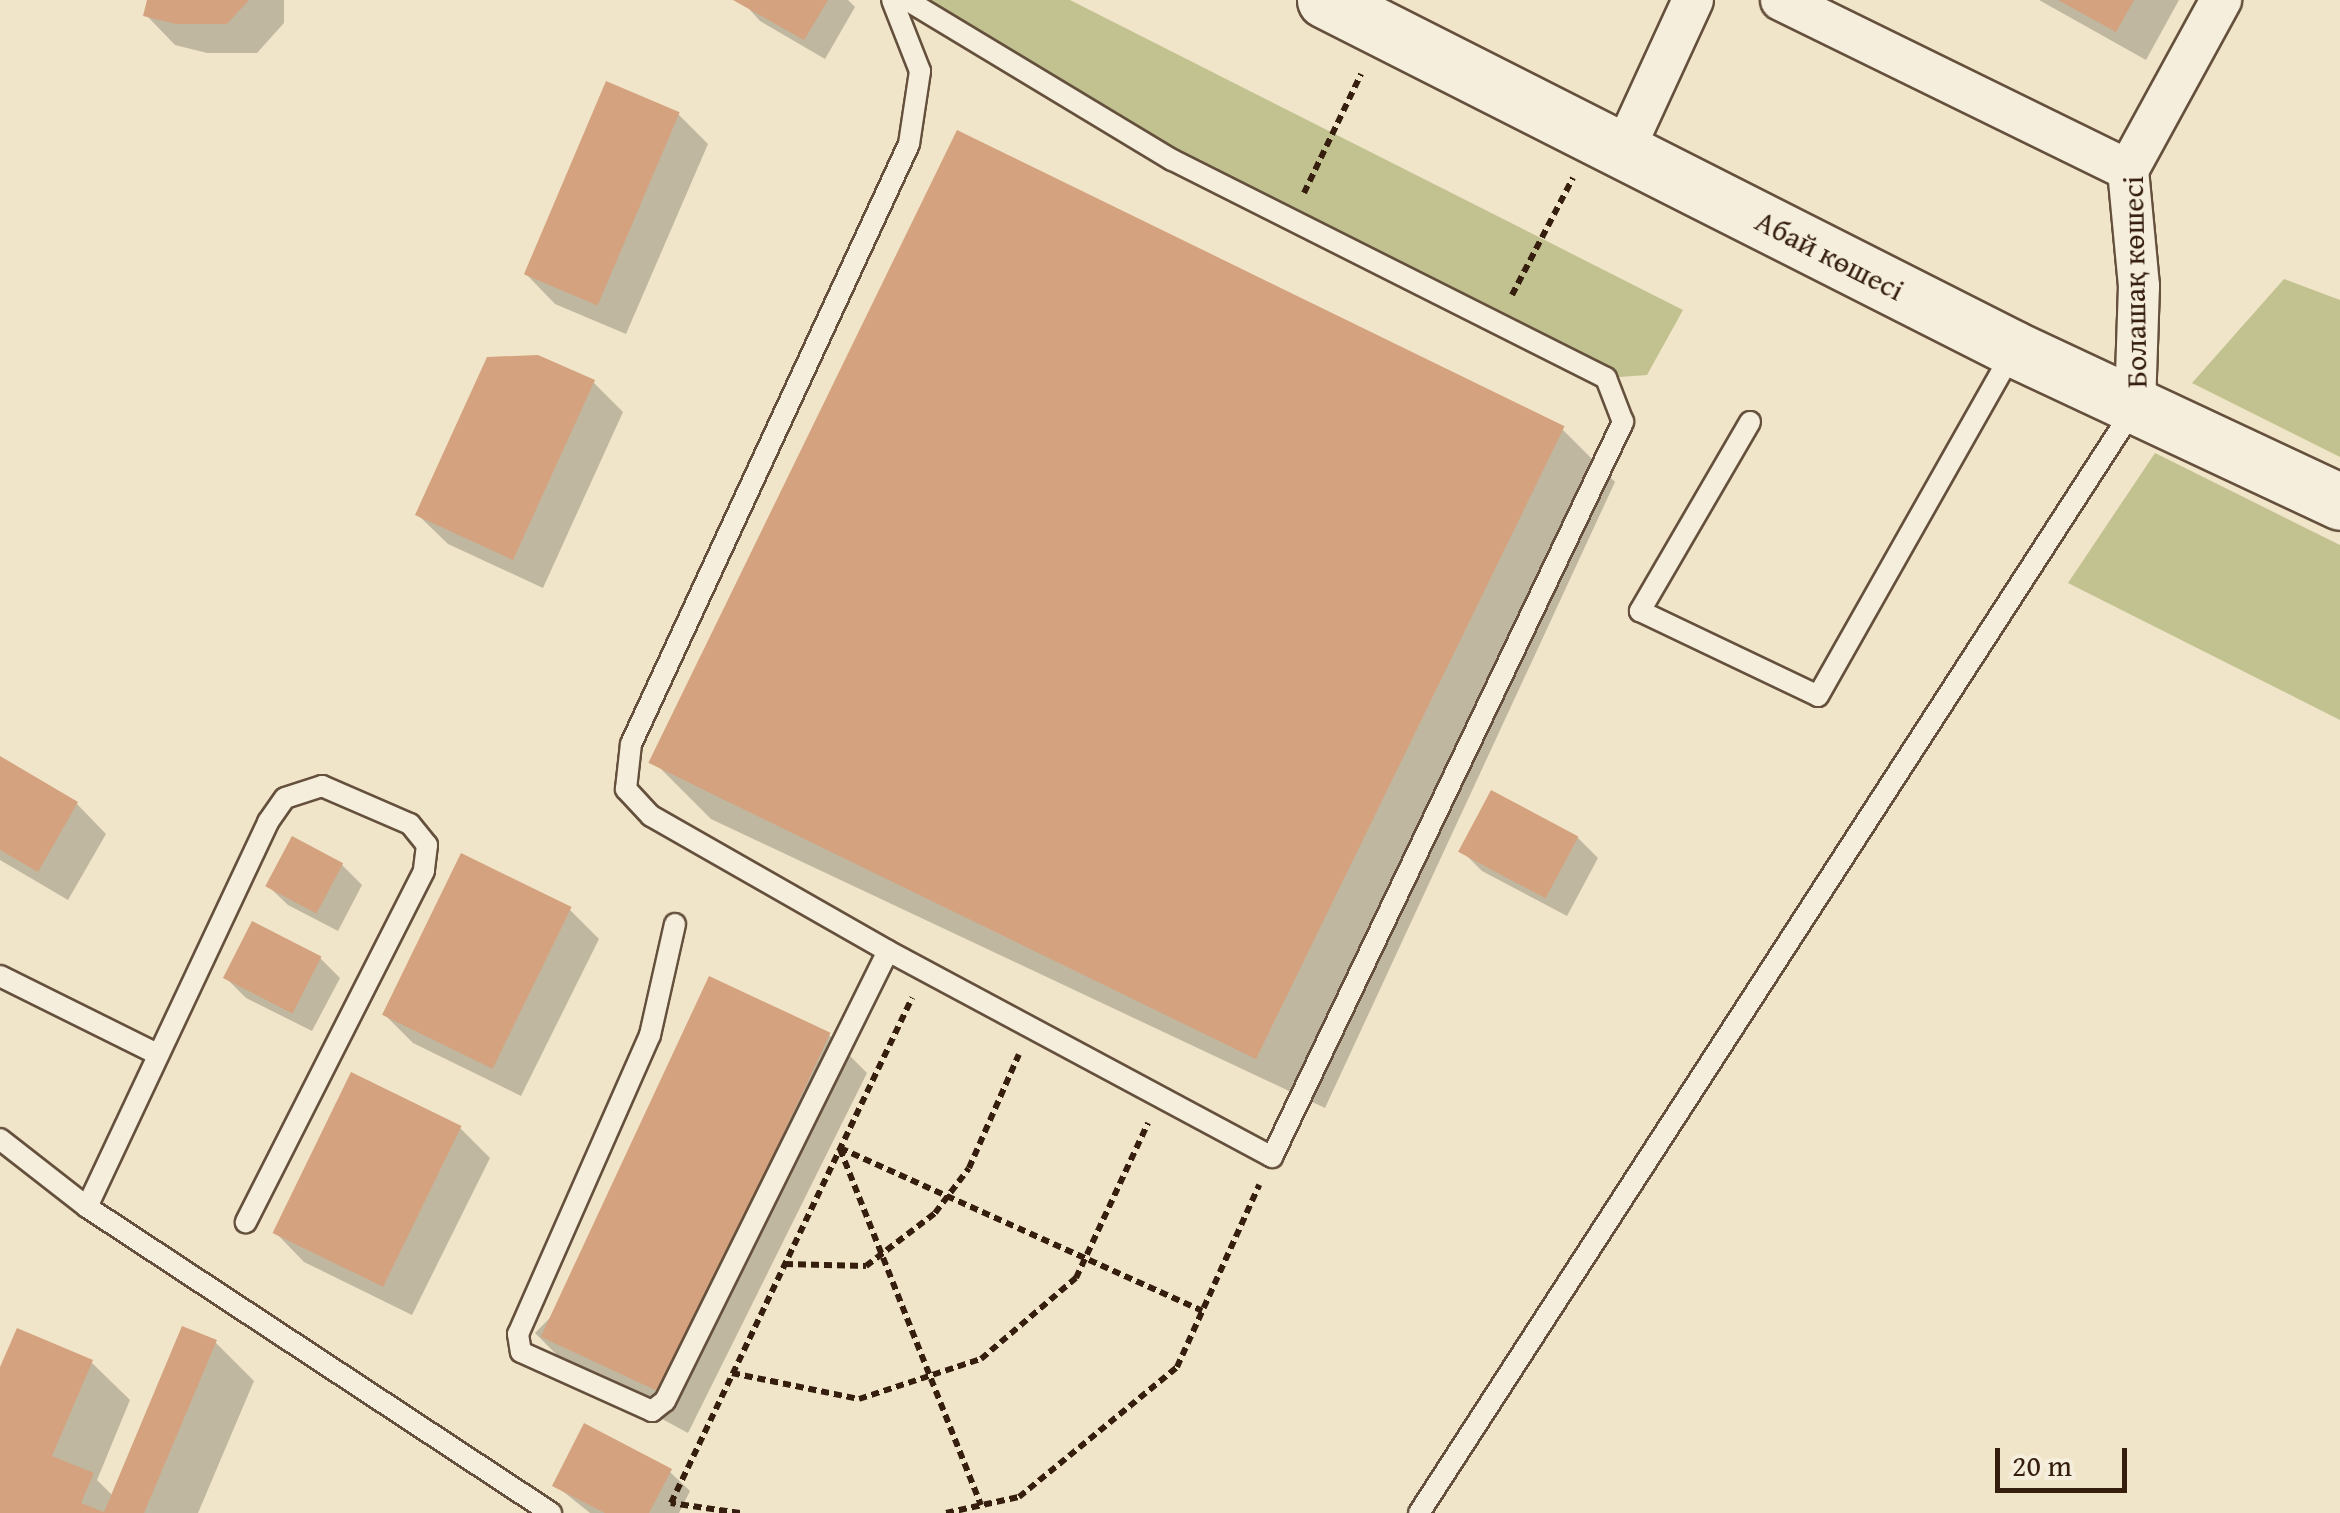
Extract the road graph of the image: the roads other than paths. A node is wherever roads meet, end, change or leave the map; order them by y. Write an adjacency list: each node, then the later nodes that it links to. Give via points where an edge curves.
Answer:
1 (892, 0): 14 (lane, via 920,71 908,144 631,744 626,789 651,816)
2 (907, 0): 14 (lane, via 1172,160 1606,378 1623,422 1272,1156)
3 (1325, 0): 7 (main road, Абай көшесі)
4 (1693, 0): 7 (street)
5 (1780, 0): 8 (street)
6 (2221, 0): 8 (street, Болашақ көшесі)
7 (1609, 142): 9 (main road, Абай көшесі)
8 (2128, 170): 10 (street, Болашақ көшесі, via 2139,286)
9 (2014, 349): 10 (main road, Абай көшесі); 11 (lane, via 1818,696 1640,612)
10 (2135, 406): 12 (main road, Абай көшесі); 21 (lane)
11 (1750, 422)
12 (2340, 502)
13 (675, 924): 14 (lane, via 650,1035 518,1334 521,1352 652,1411 666,1401)
14 (888, 952)
15 (0, 976): 16 (lane)
16 (157, 1054): 18 (lane); 19 (lane, via 285,798 322,786 410,824 426,845 424,870)
17 (2, 1148): 18 (lane)
18 (86, 1207): 20 (lane)
19 (246, 1222)
20 (551, 1513)
21 (1419, 1513)

